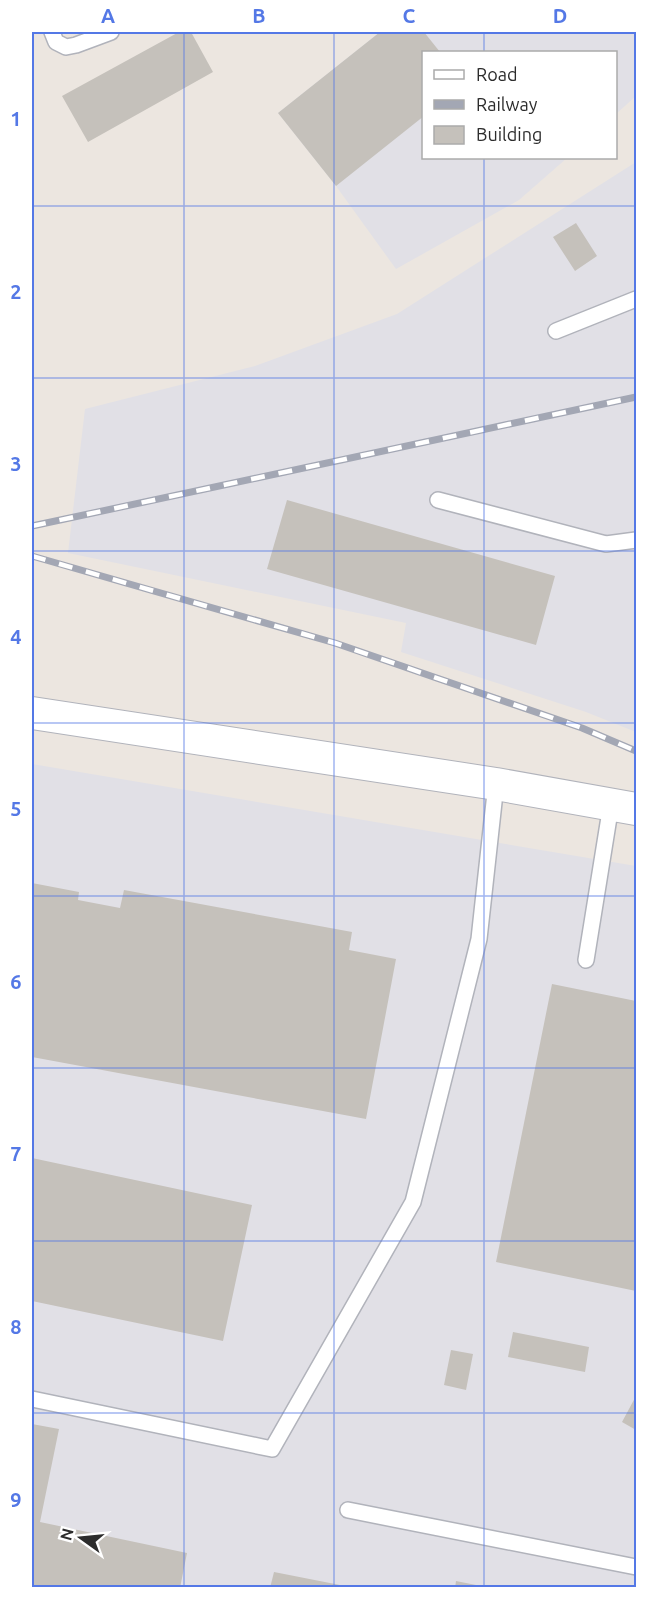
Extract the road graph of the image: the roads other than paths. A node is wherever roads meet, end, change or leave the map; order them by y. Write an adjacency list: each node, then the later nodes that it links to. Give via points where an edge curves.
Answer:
1 (52, 32): 2 (lane, via 56,42 66,47)
2 (111, 32)
3 (636, 299): 4 (lane)
4 (556, 331)
5 (438, 500): 6 (lane, via 606,544)
6 (636, 540)
7 (32, 713): 8 (street)
8 (496, 784): 9 (street); 11 (lane, via 479,939 413,1202 272,1449)
9 (624, 807): 10 (lane)
10 (586, 960)
11 (32, 1399)
12 (348, 1510): 13 (lane)
13 (636, 1567)

